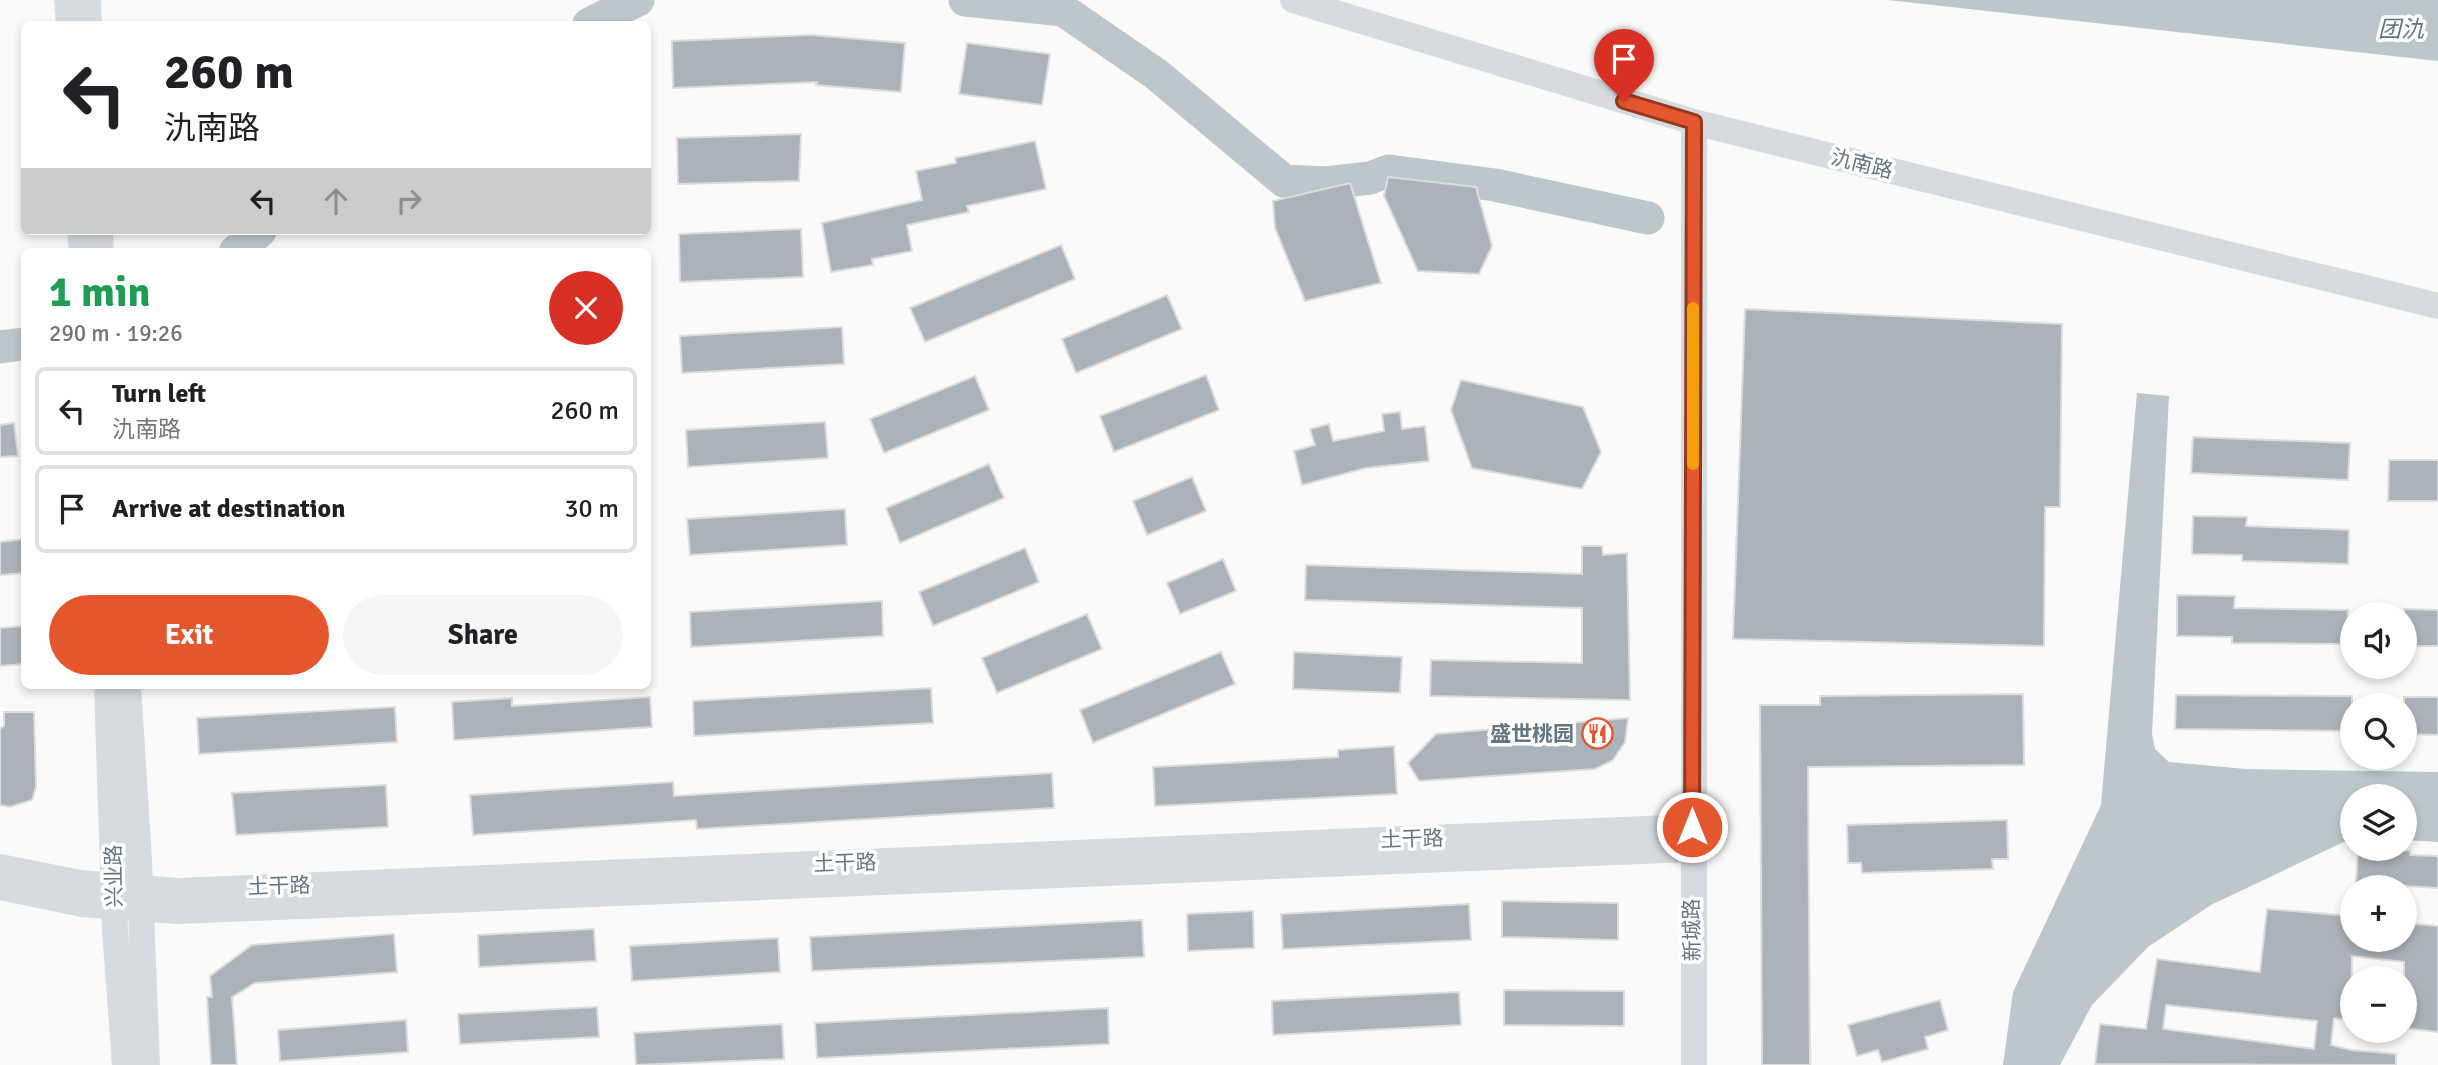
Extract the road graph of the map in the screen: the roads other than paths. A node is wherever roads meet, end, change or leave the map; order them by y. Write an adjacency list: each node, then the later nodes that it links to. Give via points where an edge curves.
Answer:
1 (68, 0): 4 (street)
2 (88, 0): 5 (street)
3 (1293, 0): 6 (street, 氿南路)
4 (69, 21)
5 (89, 21)
6 (1694, 122): 7 (street, 氿南路); 10 (street, 新城路)
7 (2438, 306)
8 (107, 689): 13 (street, 兴业路)
9 (128, 689): 13 (street, 兴业路)
10 (1692, 838): 13 (street, 土干路, via 177,891); 16 (street, 新城路)
11 (0, 867): 13 (street, 土干路)
12 (0, 887): 13 (street, 土干路, via 82,904)
13 (127, 897): 14 (street, 兴业路); 15 (street, 兴业路)
14 (125, 1065)
15 (147, 1065)
16 (1694, 1065)

